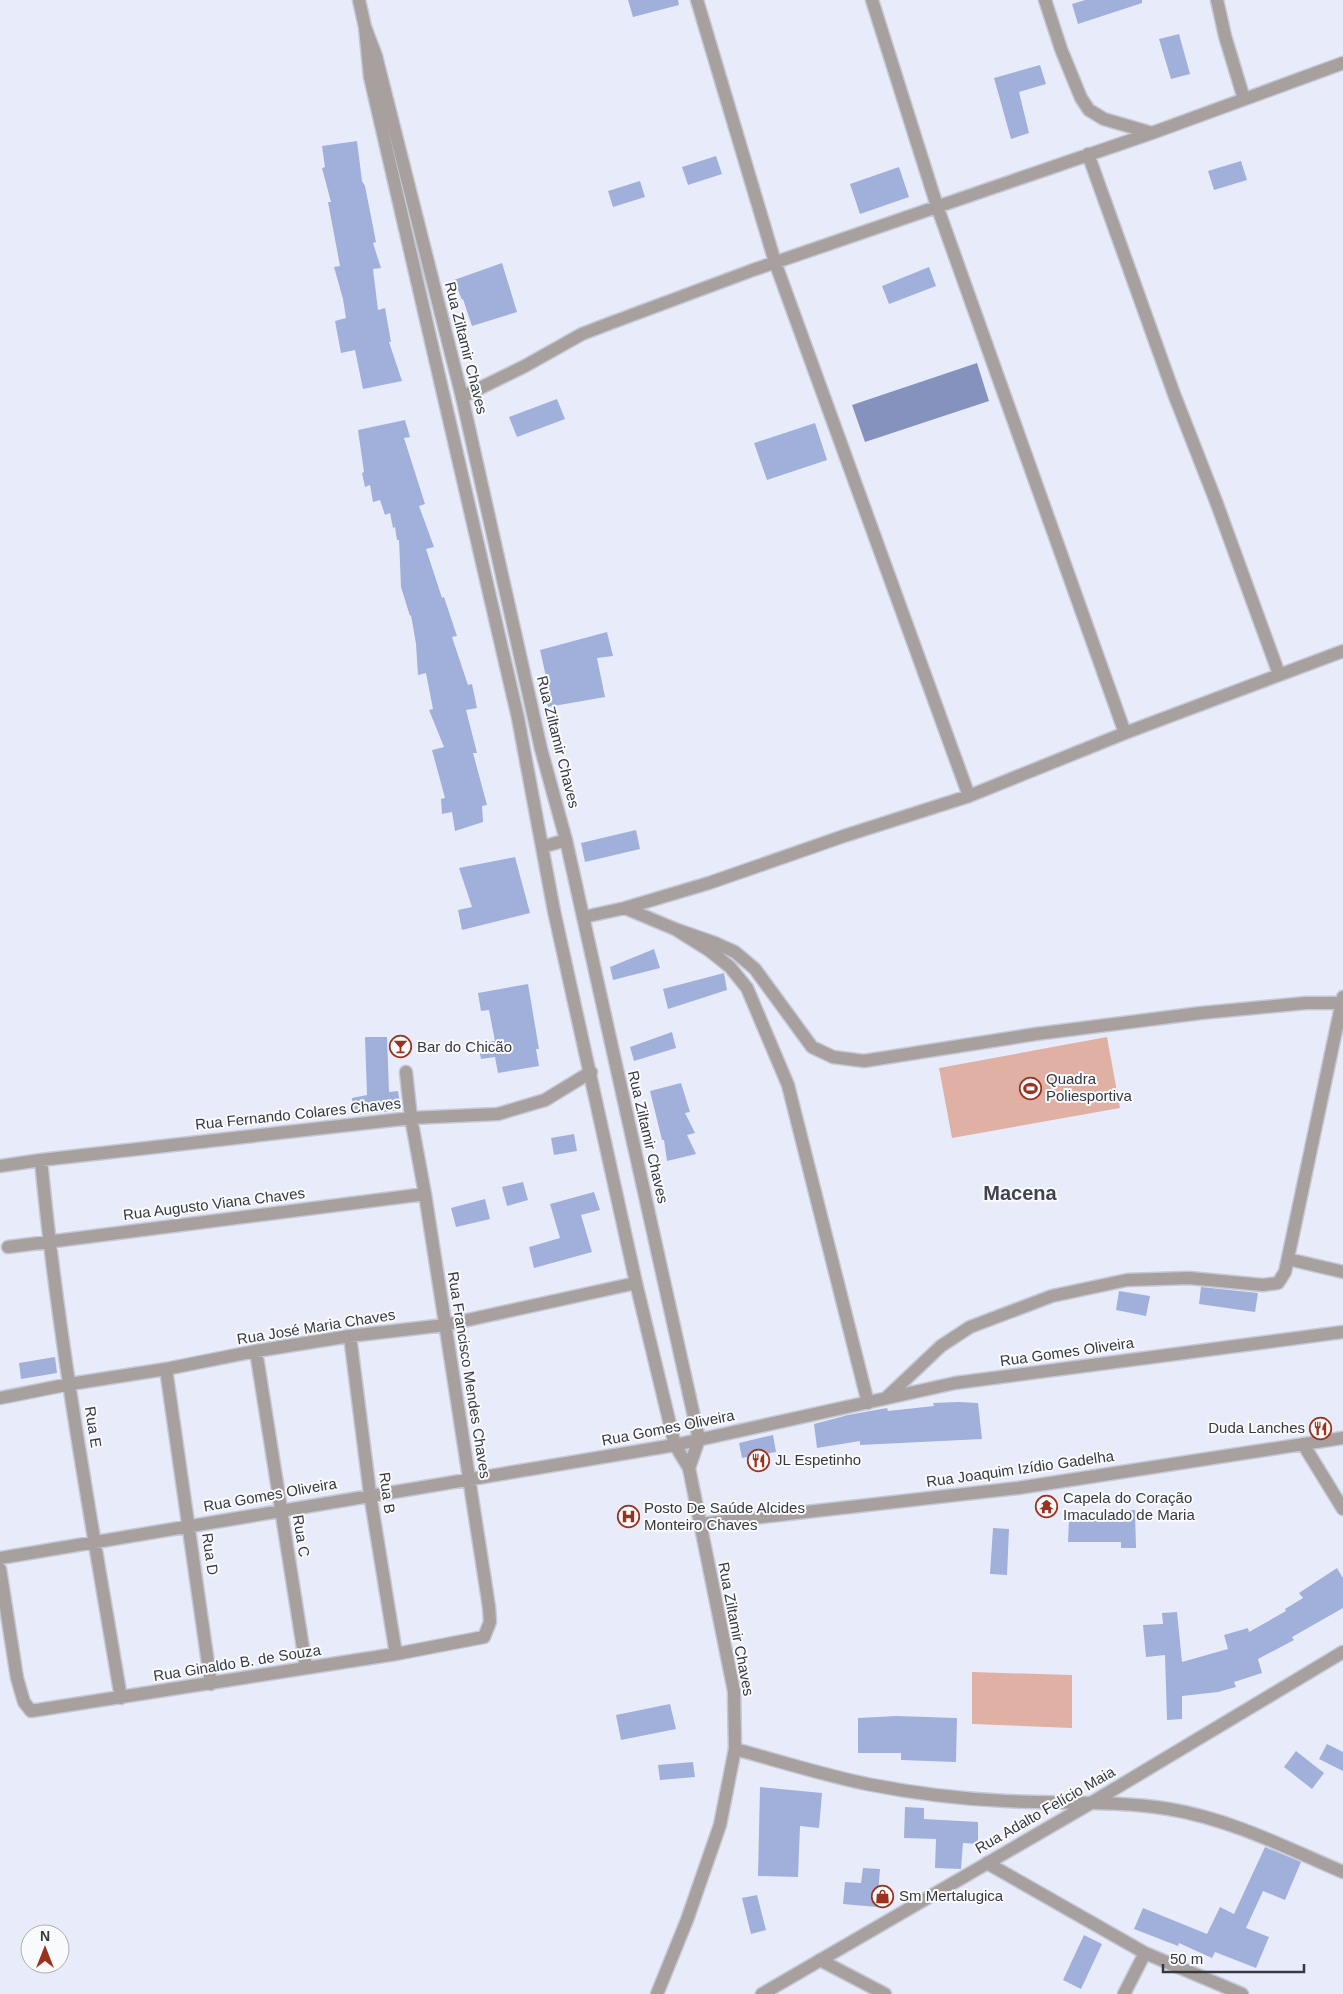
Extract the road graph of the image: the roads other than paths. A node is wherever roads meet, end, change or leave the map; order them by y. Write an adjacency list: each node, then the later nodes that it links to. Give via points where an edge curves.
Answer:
1 (359, 0): 6 (street, Rua Ziltamir Chaves)
2 (697, 0): 12 (street)
3 (872, 0): 11 (street)
4 (1045, 0): 9 (street, via 1060,49 1089,110 1104,119)
5 (1217, 0): 8 (street)
6 (365, 27): 13 (street, Rua Ziltamir Chaves, via 376,56); 15 (street, Rua Ziltamir Chaves, via 370,77)
7 (1343, 63): 8 (street)
8 (1244, 99): 9 (street)
9 (1152, 133): 10 (street)
10 (1088, 154): 11 (street); 17 (street)
11 (937, 206): 12 (street); 18 (street)
12 (776, 262): 13 (street, via 582,334); 19 (street)
13 (462, 397): 14 (street, Rua Ziltamir Chaves)
14 (484, 493): 15 (street); 20 (street, Rua Ziltamir Chaves, via 541,749)
15 (468, 499): 21 (street, Rua Ziltamir Chaves, via 518,718)
16 (1343, 651): 17 (street)
17 (1279, 674): 18 (street)
18 (1125, 733): 19 (street)
19 (969, 796): 22 (street)
20 (566, 840): 21 (street); 23 (street, Rua Ziltamir Chaves)
21 (542, 847): 27 (street, Rua Ziltamir Chaves)
22 (625, 908): 23 (street); 24 (street)
23 (584, 917): 47 (street, Rua Ziltamir Chaves)
24 (675, 929): 25 (street, via 735,952 755,969 812,1047 833,1057 864,1061 1036,1034 1201,1013); 45 (street, via 724,962 747,988 788,1085)
25 (1342, 1000): 34 (street)
26 (406, 1072): 28 (street, Rua Francisco Mendes Chaves)
27 (591, 1072): 28 (street, Rua Fernando Colares Chaves, via 545,1100 498,1114); 36 (street, Rua Ziltamir Chaves)
28 (411, 1118): 29 (street, Rua Fernando Colares Chaves); 31 (street, Rua Francisco Mendes Chaves)
29 (41, 1160): 30 (street, Rua Fernando Colares Chaves); 32 (street, Rua E)
30 (0, 1166)
31 (425, 1194): 32 (street, Rua Augusto Viana Chaves); 37 (street, Rua Francisco Mendes Chaves)
32 (49, 1241): 33 (street, Rua Augusto Viana Chaves); 42 (street, Rua E)
33 (8, 1247)
34 (1288, 1259): 35 (street); 44 (street, via 1285,1272 1274,1285 1189,1278 1127,1280 1052,1296 970,1327 940,1346)
35 (1343, 1272)
36 (636, 1284): 37 (street, Rua José Maria Chaves); 49 (street, Rua Ziltamir Chaves)
37 (445, 1325): 39 (street, Rua José Maria Chaves); 51 (street, Rua Francisco Mendes Chaves)
38 (1343, 1332): 44 (street, Rua Gomes Oliveira, via 965,1382)
39 (350, 1336): 40 (street, Rua José Maria Chaves); 52 (street, Rua B)
40 (256, 1351): 41 (street, Rua José Maria Chaves); 54 (street, Rua C)
41 (166, 1369): 42 (street, Rua José Maria Chaves); 56 (street, Rua D)
42 (70, 1384): 43 (street, Rua José Maria Chaves); 57 (street, Rua E)
43 (0, 1398)
44 (886, 1398): 45 (street, Rua Gomes Oliveira)
45 (868, 1403): 47 (street, Rua Gomes Oliveira)
46 (1343, 1438): 48 (street, Rua Joaquim Izídio Gadelha)
47 (699, 1439): 49 (street, Rua Gomes Oliveira); 50 (street)
48 (1303, 1444): 53 (street); 55 (street, Rua Joaquim Izídio Gadelha, via 1018,1488)
49 (675, 1445): 50 (street, Rua Ziltamir Chaves); 51 (street, Rua Gomes Oliveira)
50 (689, 1468): 55 (street, Rua Ziltamir Chaves)
51 (468, 1480): 52 (street, Rua Gomes Oliveira); 60 (street, Rua Francisco Mendes Chaves, via 490,1614)
52 (370, 1494): 54 (street, Rua Gomes Oliveira); 62 (street, Rua B)
53 (1343, 1509)
54 (281, 1510): 56 (street, Rua Gomes Oliveira); 63 (street, Rua C)
55 (700, 1524): 66 (street, Rua Ziltamir Chaves, via 734,1691)
56 (189, 1525): 57 (street, Rua Gomes Oliveira); 64 (street, Rua D)
57 (94, 1542): 58 (street, Rua Gomes Oliveira); 65 (street, Rua E)
58 (0, 1558)
59 (0, 1569): 65 (street, Rua Ginaldo B. de Souza, via 17,1678 24,1702 31,1711)
60 (484, 1637): 62 (street, Rua Ginaldo B. de Souza)
61 (1343, 1652): 67 (street, Rua Adalto Felício Maia)
62 (396, 1654): 63 (street, Rua Ginaldo B. de Souza)
63 (306, 1667): 64 (street, Rua Ginaldo B. de Souza)
64 (211, 1684): 65 (street, Rua Ginaldo B. de Souza)
65 (121, 1698)
66 (735, 1749): 67 (street, via 867,1784 1006,1801); 72 (street, Rua Ziltamir Chaves, via 720,1825)
67 (1091, 1802): 68 (street, Rua Adalto Felício Maia); 69 (street, via 1168,1809 1208,1818 1258,1835)
68 (987, 1862): 70 (street); 71 (street, Rua Adalto Felício Maia)
69 (1343, 1872)
70 (1145, 1954): 75 (street); 76 (street)
71 (820, 1960): 73 (street, Rua Adalto Felício Maia); 74 (street)
72 (658, 1994)
73 (762, 1994)
74 (885, 1994)
75 (1124, 1994)
76 (1242, 1994)

